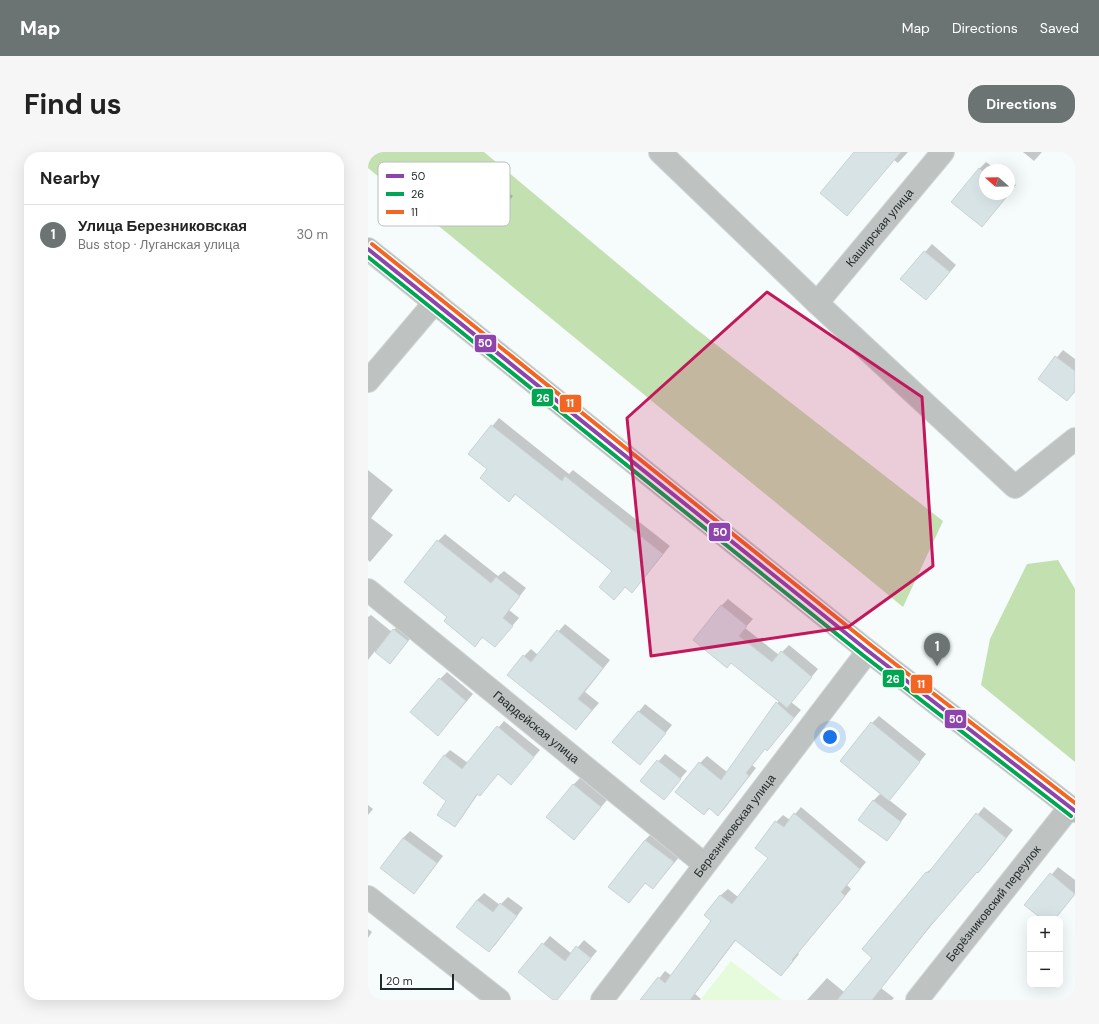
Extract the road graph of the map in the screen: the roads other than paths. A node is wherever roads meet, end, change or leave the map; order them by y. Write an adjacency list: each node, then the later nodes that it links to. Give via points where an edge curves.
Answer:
1 (660, 152): 5 (street)
2 (942, 152): 5 (street, Каширская улица)
3 (368, 249): 4 (highway)
4 (435, 302): 6 (street); 9 (highway)
5 (817, 303): 7 (street, via 1016,487)
6 (368, 381)
7 (1075, 439)
8 (368, 590): 11 (street, Гвардейская улица)
9 (868, 651): 10 (highway); 11 (street, Березниковская улица)
10 (1073, 809): 15 (street, Берёзниковский переулок)
11 (704, 864): 14 (street, Березниковская улица)
12 (368, 897): 13 (street)
13 (499, 1000)
14 (602, 1000)
15 (917, 1000)

